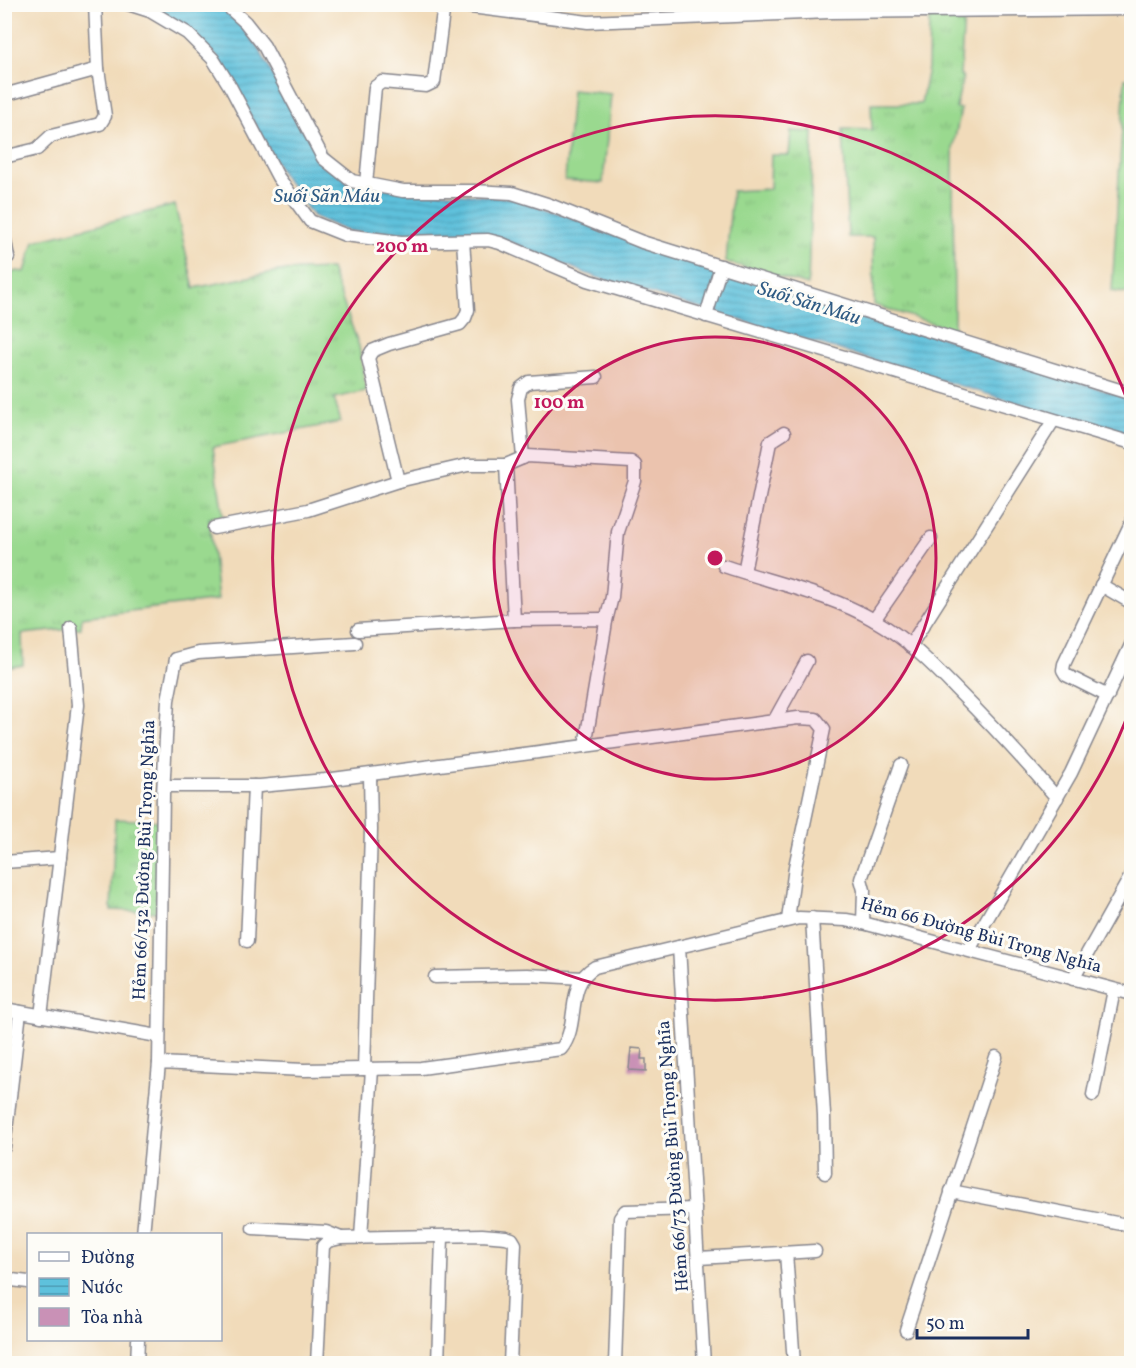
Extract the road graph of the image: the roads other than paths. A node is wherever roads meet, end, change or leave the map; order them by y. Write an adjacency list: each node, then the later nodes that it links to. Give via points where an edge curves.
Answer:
1 (95, 4): 7 (street)
2 (128, 4): 12 (street, via 150,11 187,33 213,59 278,177 310,221 345,235 401,242)
3 (225, 4): 10 (street, via 264,45 323,158 352,181)
4 (446, 4): 5 (street, via 588,22); 10 (street, via 434,82 426,86 381,81 375,87)
5 (765, 9): 6 (street)
6 (1131, 9)
7 (98, 69): 8 (street); 9 (street, via 105,116 100,124 51,135 37,149)
8 (4, 95)
9 (4, 157)
10 (366, 184): 14 (street, via 403,191 512,193 642,242)
11 (4, 236): 13 (street)
12 (463, 241): 15 (street, via 500,243 587,280); 23 (street, via 468,310 465,318 460,324 372,351 368,358)
13 (8, 257)
14 (721, 266): 15 (street); 17 (street)
15 (706, 316): 18 (street)
16 (596, 377): 21 (street, via 529,382 521,388 518,399)
17 (1131, 394)
18 (1053, 420): 20 (street); 38 (street)
19 (784, 433): 28 (street, via 770,442)
20 (1131, 443)
21 (523, 458): 22 (street); 33 (street, via 580,458 635,465 635,482 618,532)
22 (506, 465): 23 (street, via 468,465); 31 (street)
23 (398, 481): 25 (street, via 308,510)
24 (1131, 521): 29 (street)
25 (214, 528)
26 (931, 538): 32 (street)
27 (724, 566): 28 (street)
28 (744, 572): 32 (street)
29 (1101, 585): 30 (street); 40 (street, via 1063,670)
30 (1131, 603)
31 (514, 620): 33 (street); 35 (street)
32 (874, 620): 38 (street)
33 (606, 621): 42 (street)
34 (71, 628): 48 (street, via 78,705)
35 (358, 630)
36 (355, 643): 45 (street, Hẻm 66/132 Đường Bùi Trọng Nghĩa, via 198,653 176,659 168,700)
37 (1131, 644): 40 (street)
38 (910, 646): 47 (street, via 1006,740)
39 (807, 661): 41 (street)
40 (1108, 696): 47 (street)
41 (774, 721): 42 (street); 52 (street, via 816,719 824,729)
42 (585, 746): 44 (street)
43 (901, 765): 53 (street, via 861,879)
44 (370, 775): 46 (street); 68 (street)
45 (164, 786): 46 (street); 65 (street, Hẻm 66/132 Đường Bùi Trọng Nghĩa)
46 (254, 786): 54 (street)
47 (1057, 798): 56 (street)
48 (60, 858): 49 (street); 64 (street)
49 (4, 862)
50 (1131, 874): 59 (street)
51 (812, 918): 52 (street, Hẻm 66 Đường Bùi Trọng Nghĩa); 53 (street, Hẻm 66 Đường Bùi Trọng Nghĩa); 71 (street)
52 (788, 920): 55 (street, Hẻm 66 Đường Bùi Trọng Nghĩa)
53 (863, 922): 56 (street, Hẻm 66 Đường Bùi Trọng Nghĩa)
54 (246, 941)
55 (679, 947): 58 (street, Hẻm 66 Đường Bùi Trọng Nghĩa, via 595,967); 73 (street, Hẻm 66/73 Đường Bùi Trọng Nghĩa)
56 (969, 950): 59 (street, Hẻm 66 Đường Bùi Trọng Nghĩa)
57 (435, 977): 58 (street)
58 (583, 978): 68 (street, via 567,1040 561,1049 421,1068)
59 (1073, 979): 60 (street, Hẻm 66 Đường Bùi Trọng Nghĩa)
60 (1114, 990): 61 (street, Hẻm 66 Đường Bùi Trọng Nghĩa); 69 (street)
61 (1131, 994)
62 (4, 1009): 63 (street)
63 (20, 1012): 64 (street); 70 (street)
64 (41, 1016): 65 (street)
65 (158, 1036): 67 (street, Hẻm 66/132 Đường Bùi Trọng Nghĩa)
66 (996, 1057): 72 (street)
67 (159, 1063): 68 (street); 76 (street)
68 (368, 1069): 79 (street)
69 (1093, 1095)
70 (4, 1147)
71 (825, 1173)
72 (951, 1191): 74 (street); 85 (street)
73 (695, 1209): 82 (street, Hẻm 66/73 Đường Bùi Trọng Nghĩa); 91 (street, via 622,1214)
74 (1131, 1226)
75 (253, 1228): 78 (street, via 326,1232)
76 (142, 1233)
77 (442, 1237): 79 (street); 89 (street); 90 (street, via 506,1237 515,1244)
78 (341, 1238): 79 (street); 88 (street, via 328,1240 323,1246)
79 (362, 1238)
80 (815, 1251): 81 (street)
81 (786, 1253): 82 (street); 93 (street)
82 (699, 1258): 92 (street, Hẻm 66/73 Đường Bùi Trọng Nghĩa)
83 (4, 1279): 84 (street)
84 (27, 1282)
85 (906, 1330)
86 (138, 1341): 87 (street)
87 (137, 1364)
88 (317, 1364)
89 (438, 1364)
90 (510, 1364)
91 (615, 1364)
92 (704, 1364)
93 (794, 1364)

